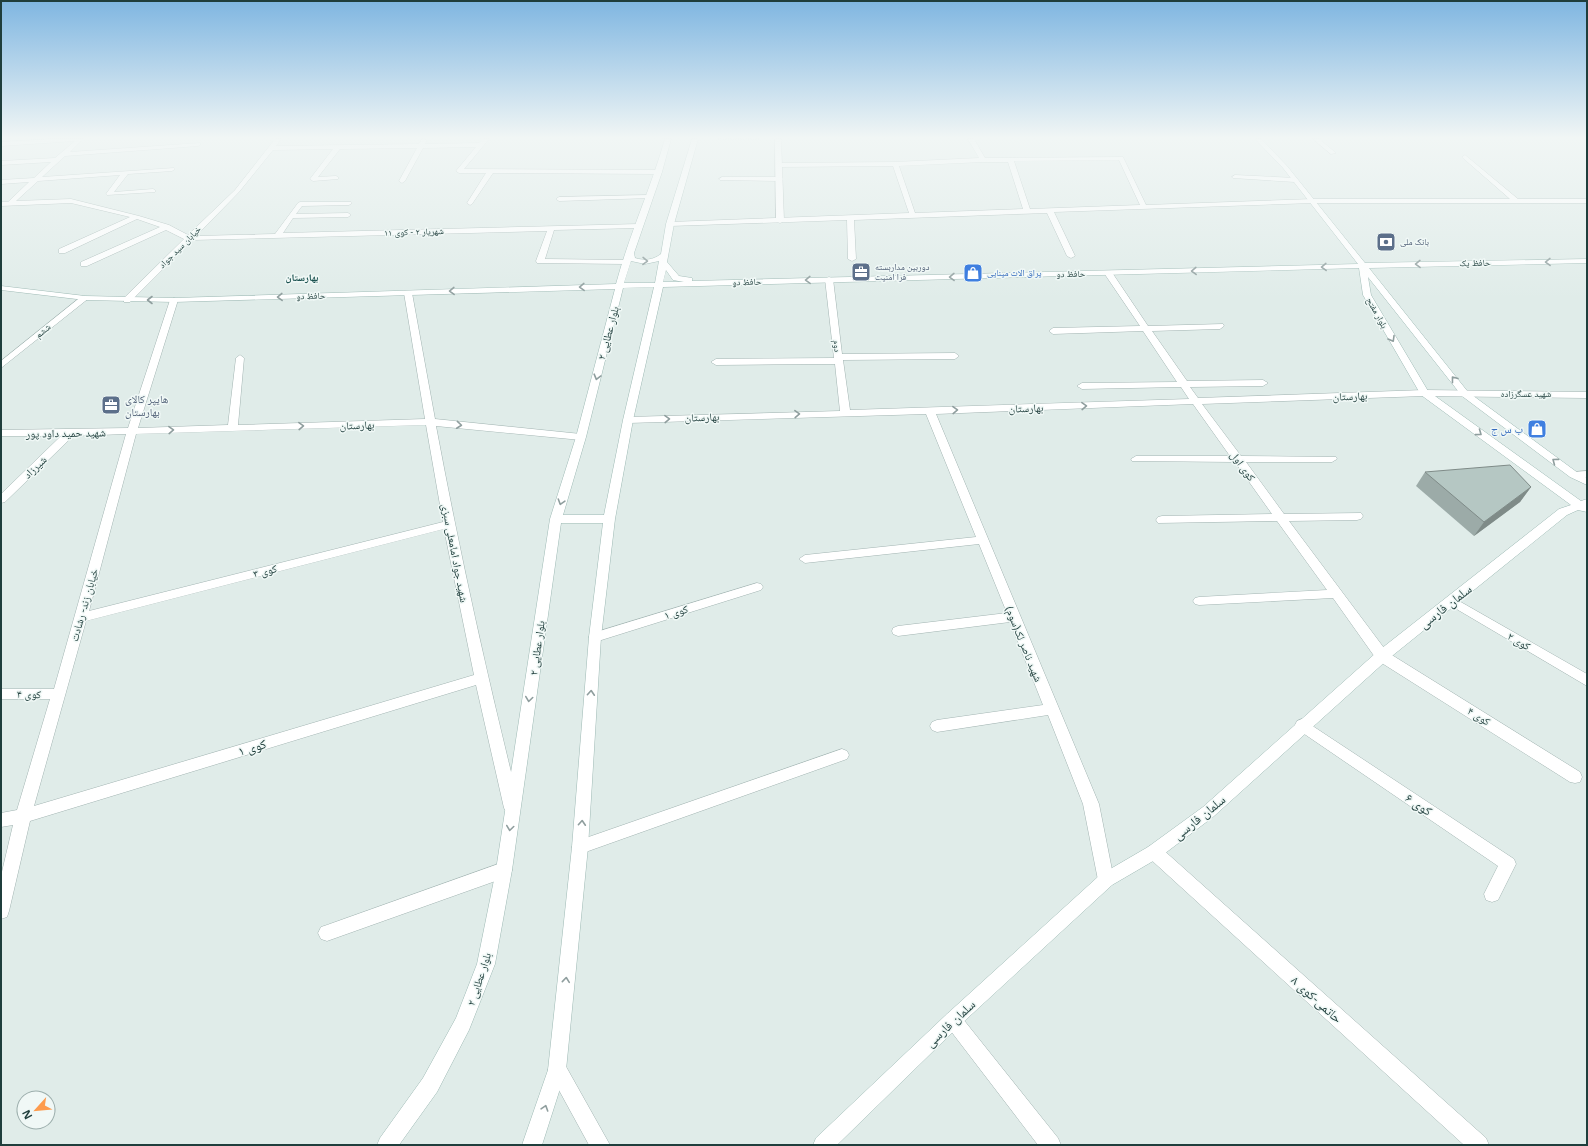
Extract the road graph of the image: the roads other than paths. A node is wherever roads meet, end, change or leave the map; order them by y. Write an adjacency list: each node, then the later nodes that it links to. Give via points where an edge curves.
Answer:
1 (21, 192): 19 (street)
2 (110, 192): 3 (street)
3 (131, 192)
4 (235, 192): 37 (street, خیابان سید جواد)
5 (477, 192): 21 (street)
6 (651, 192): 15 (street, بلوار عطایی ۲)
7 (679, 192): 32 (street)
8 (780, 192): 31 (street)
9 (905, 192): 28 (street)
10 (1021, 192): 25 (street)
11 (1137, 192): 23 (street)
12 (1306, 192): 16 (street)
13 (1506, 192): 17 (street)
14 (559, 198): 15 (street)
15 (649, 198): 33 (street, بلوار عطایی ۲)
16 (1313, 201): 17 (street); 23 (street); 45 (street)
17 (1516, 201): 18 (street)
18 (1587, 201)
19 (10, 203): 22 (street); 29 (street, via 71,201)
20 (349, 203): 27 (street, via 300,204)
21 (470, 203)
22 (1, 204)
23 (1144, 208): 24 (street)
24 (1050, 211): 25 (street); 39 (street)
25 (1027, 212): 28 (street)
26 (348, 215): 27 (street)
27 (291, 216): 36 (street)
28 (913, 216): 30 (street)
29 (137, 217): 34 (street); 38 (street)
30 (850, 218): 31 (street); 42 (street)
31 (780, 220): 32 (street)
32 (670, 224): 41 (street)
33 (639, 226): 35 (street, شهریار ۲ - کوی ۱۱); 40 (street, بلوار عطایی ۲)
34 (166, 227): 37 (street); 44 (street)
35 (551, 229): 36 (street, شهریار ۲ - کوی ۱۱); 40 (street, via 540,261)
36 (277, 236): 37 (street, شهریار ۲ - کوی ۱۱)
37 (188, 238): 54 (street, خیابان سید جواد)
38 (62, 251)
39 (1071, 256)
40 (628, 258): 41 (street, one-way to 41, via 640,261); 49 (street, بلوار عطایی ۲)
41 (663, 258): 48 (street, via 676,278); 50 (street)
42 (852, 260)
43 (1587, 262): 45 (street, حافظ یک, one-way to 45)
44 (84, 264)
45 (1363, 265): 46 (street, حافظ دو, one-way to 46); 67 (street, بلوار مفتح, one-way to 67, via 1367,295); 68 (street, بلوار مفتح, one-way to 45)
46 (1108, 273): 47 (street, حافظ دو, one-way to 47); 57 (street, کوی اول)
47 (829, 279): 48 (street, حافظ دو, one-way to 48); 61 (street, دوم)
48 (705, 284): 50 (street, حافظ دو)
49 (621, 285): 50 (street, حافظ دو); 52 (street, حافظ دو, one-way to 52); 79 (street, بلوار عطایی ۲, one-way to 79)
50 (659, 285): 73 (street)
51 (1, 288): 53 (street, حافظ دو)
52 (408, 293): 55 (street, حافظ دو, one-way to 55); 74 (street, شهید جواد امامعلی سبزی)
53 (85, 298): 54 (street, حافظ دو); 63 (street, ششم)
54 (127, 300): 55 (street, حافظ دو, one-way to 54)
55 (174, 300): 76 (street, خیابان زند- رشادت)
56 (1220, 326): 57 (street)
57 (1145, 328): 58 (street); 65 (street, کوی اول)
58 (1053, 331)
59 (955, 356): 61 (street)
60 (240, 358): 75 (street)
61 (839, 359): 62 (street); 72 (street, دوم)
62 (716, 362)
63 (1, 365)
64 (1263, 383): 65 (street)
65 (1184, 385): 66 (street); 70 (street, کوی اول)
66 (1082, 386)
67 (1424, 393): 68 (street, بهارستان); 70 (street, بهارستان); 87 (street, بلوار مفتح, one-way to 87)
68 (1465, 394): 69 (street, شهید عسگرزاده); 84 (street, بلوار مفتح, one-way to 68)
69 (1587, 395)
70 (1196, 402): 71 (street, بهارستان, one-way to 70); 82 (street, کوی اول)
71 (930, 411): 72 (street, بهارستان); 94 (street, شهید ناصر لک(سوم))
72 (845, 413): 73 (street, بهارستان, one-way to 72)
73 (628, 420): 91 (street)
74 (431, 422): 75 (street, بهارستان, one-way to 74); 79 (street, بهارستان, one-way to 79); 93 (street, شهید جواد امامعلی سبزی)
75 (233, 428): 76 (street, بهارستان, one-way to 75)
76 (132, 431): 78 (street, شهید حمید داود پور); 101 (street, خیابان زند- رشادت)
77 (1, 433): 78 (street, شهید حمید داود پور)
78 (70, 433): 86 (street, شیرزاد)
79 (581, 437): 90 (street, بلوار عطایی ۲, one-way to 90)
80 (1136, 459): 82 (street)
81 (1332, 459): 82 (street)
82 (1238, 460): 89 (street, کوی اول)
83 (1587, 474): 84 (street)
84 (1574, 475): 85 (street, بلوار مفتح)
85 (1587, 482)
86 (1, 500)
87 (1584, 506): 99 (street, سلمان فارسی, via 1563,512)
88 (1357, 516): 89 (street)
89 (1280, 517): 92 (street); 97 (street, کوی اول)
90 (556, 519): 91 (street); 114 (street, بلوار عطایی ۲, one-way to 114)
91 (609, 519): 103 (street)
92 (1162, 520)
93 (449, 524): 101 (street, کوی ۳); 105 (street, شهید جواد امامعلی سبزی)
94 (982, 540): 95 (street); 100 (street, شهید ناصر لک(سوم))
95 (805, 559)
96 (757, 587): 103 (street, کوی ۱)
97 (1335, 594): 98 (street); 104 (street, کوی اول)
98 (1199, 601)
99 (1452, 601): 104 (street, سلمان فارسی); 106 (street, کوی ۲)
100 (1013, 617): 102 (street); 109 (street, شهید ناصر لک(سوم))
101 (81, 618): 108 (street, خیابان زند- رشادت)
102 (898, 631)
103 (595, 637): 117 (street, one-way to 103)
104 (1382, 656): 110 (street, سلمان فارسی); 113 (street, کوی ۴)
105 (481, 678): 114 (street, شهید جواد امامعلی سبزی); 115 (street, کوی ۱)
106 (1587, 681)
107 (1, 694): 108 (street, کوی ۴)
108 (57, 694): 115 (street, خیابان زند- رشادت)
109 (1051, 709): 111 (street); 120 (street, شهید ناصر لک(سوم), via 1091,804)
110 (1302, 725): 118 (street, سلمان فارسی, via 1208,812); 121 (street, کوی ۶, via 1508,864)
111 (937, 726)
112 (842, 755): 117 (street)
113 (1576, 777)
114 (512, 811): 119 (street, بلوار عطایی ۲, one-way to 119)
115 (23, 816): 116 (street); 122 (street, خیابان زند- رشادت)
116 (1, 820)
117 (580, 847): 125 (street, one-way to 117)
118 (1154, 852): 120 (street, سلمان فارسی); 131 (street, حاتمی-کوی ۸)
119 (504, 870): 123 (street); 126 (street, بلوار عطایی ۲, via 486,964 463,1024 430,1085)
120 (1106, 880): 124 (street, سلمان فارسی)
121 (1492, 894)
122 (1, 911)
123 (327, 933)
124 (953, 1020): 129 (street, سلمان فارسی); 130 (street)
125 (557, 1070): 127 (street, one-way to 125); 128 (street)
126 (387, 1145)
127 (532, 1145)
128 (600, 1145)
129 (823, 1145)
130 (1051, 1145)
131 (1479, 1145)

